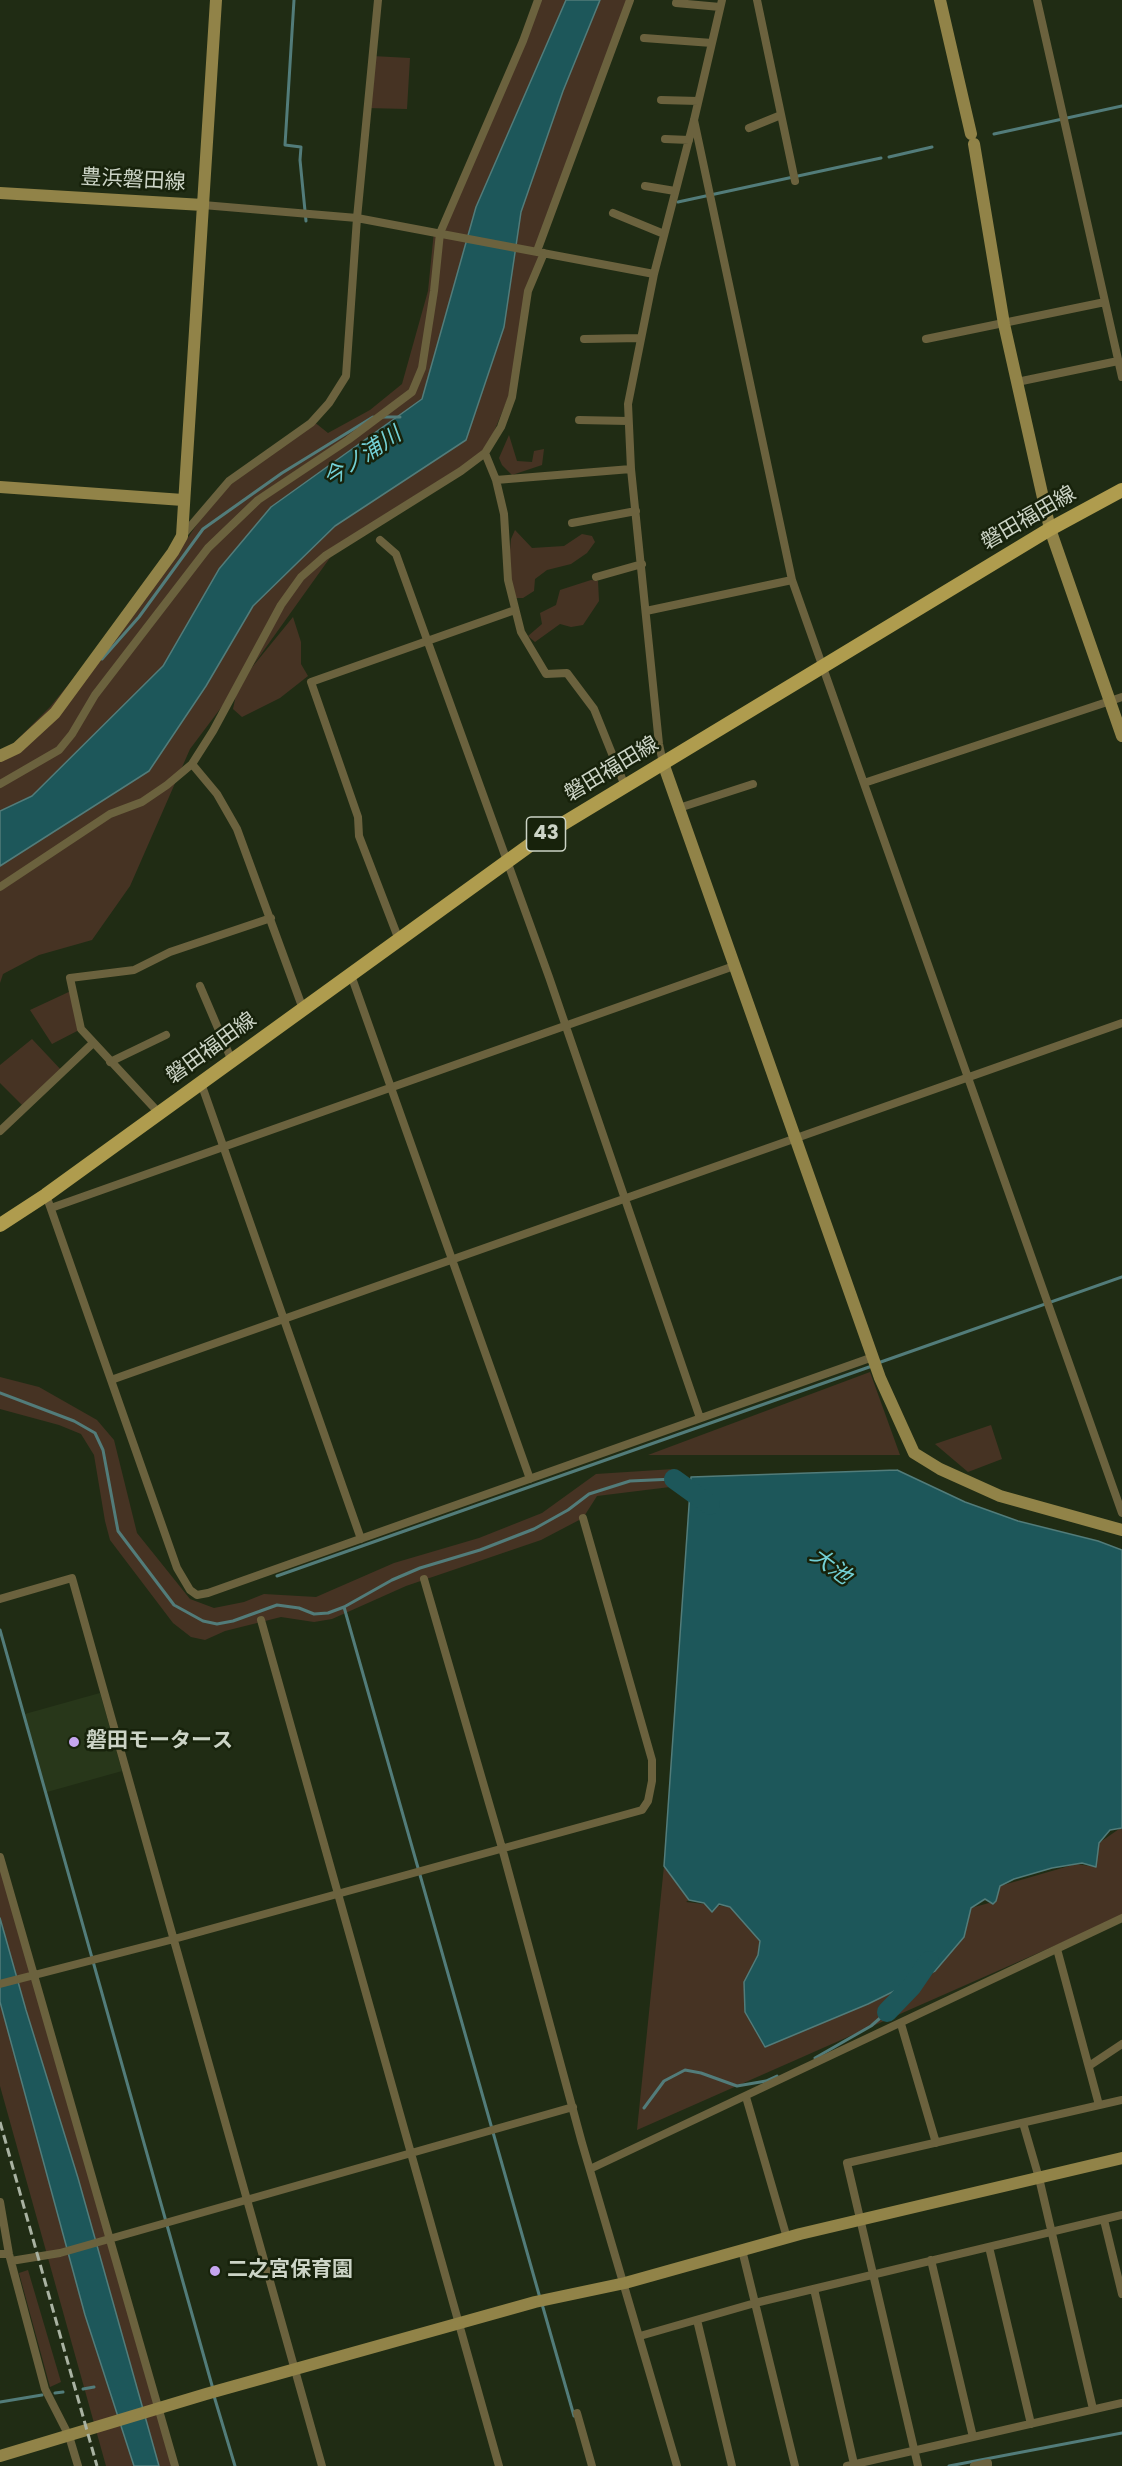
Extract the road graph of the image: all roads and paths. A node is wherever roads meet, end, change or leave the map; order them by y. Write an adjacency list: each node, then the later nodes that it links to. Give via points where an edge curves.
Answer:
1 (216, 0): 23 (street, 豊浜磐田線)
2 (378, 0): 25 (street)
3 (538, 0): 26 (street)
4 (630, 0): 28 (street)
5 (757, 0): 14 (street)
6 (940, 0): 31 (street, via 972,139)
7 (1037, 0): 30 (street)
8 (676, 3): 9 (street)
9 (721, 3): 11 (street)
10 (644, 38): 11 (street)
11 (712, 43): 13 (street)
12 (661, 100): 13 (street)
13 (698, 101): 15 (street)
14 (781, 115): 16 (street); 19 (street)
15 (694, 120): 18 (street); 53 (street)
16 (749, 128)
17 (665, 139): 18 (street)
18 (688, 140): 21 (street)
19 (794, 177)
20 (645, 186): 21 (street)
21 (675, 191): 27 (street)
22 (0, 193): 23 (street, 豊浜磐田線)
23 (203, 205): 25 (street); 45 (street)
24 (613, 213): 27 (street)
25 (357, 218): 26 (street); 49 (street, via 346,376 311,423 229,481)
26 (440, 233): 28 (street); 64 (street, via 422,368 412,392 258,500 208,548 95,695 59,750)
27 (664, 234): 29 (street)
28 (538, 251): 29 (street); 40 (street, via 512,397 501,427)
29 (654, 273): 32 (street)
30 (1105, 302): 31 (street); 35 (street)
31 (1004, 324): 34 (street); 37 (street)
32 (641, 338): 33 (street); 39 (street)
33 (584, 339)
34 (926, 339)
35 (1118, 361): 36 (street); 37 (street)
36 (1122, 377)
37 (1017, 382): 48 (street)
38 (579, 420): 39 (street)
39 (628, 421): 41 (street)
40 (485, 453): 42 (street); 62 (street, via 324,556 301,576)
41 (631, 469): 42 (street); 46 (street)
42 (496, 480): 54 (street)
43 (0, 487): 45 (street)
44 (1122, 490): 48 (main road, 磐田福田線 / 43)
45 (183, 500): 49 (street)
46 (636, 511): 47 (street); 51 (street)
47 (572, 523)
48 (1050, 529): 57 (main road, 磐田福田線 / 43); 58 (street)
49 (182, 536): 60 (street, via 55,713 16,748)
50 (380, 540): 56 (street, via 396,554)
51 (642, 564): 52 (street); 55 (street)
52 (596, 577)
53 (792, 580): 55 (street); 57 (street)
54 (515, 610): 56 (street); 66 (street, via 521,632 546,674 567,673 594,709)
55 (646, 611): 61 (street)
56 (427, 641): 68 (street); 71 (street, via 311,682 358,817 359,836)
57 (823, 666): 61 (main road, 磐田福田線 / 43); 63 (street)
58 (1116, 699): 59 (street); 63 (street)
59 (1122, 736)
60 (0, 756)
61 (663, 763): 66 (main road, 磐田福田線 / 43); 67 (street)
62 (192, 764): 69 (street, via 157,792 110,814); 70 (street, via 217,794 237,829)
63 (864, 783): 82 (street)
64 (0, 784)
65 (753, 784): 67 (street)
66 (625, 786): 68 (main road, 磐田福田線 / 43)
67 (679, 808): 72 (street)
68 (506, 862): 71 (main road, 磐田福田線 / 43); 77 (street)
69 (0, 887)
70 (271, 918): 75 (street); 79 (street, via 170,952 134,970 70,978 81,1029)
71 (399, 940): 73 (main road, 磐田福田線 / 43)
72 (734, 966): 77 (street); 87 (street)
73 (351, 975): 75 (main road, 磐田福田線 / 43); 84 (street)
74 (200, 986): 80 (street)
75 (303, 1009): 80 (main road, 磐田福田線 / 43)
76 (1122, 1023): 82 (street)
77 (566, 1027): 84 (street); 89 (street)
78 (166, 1035): 81 (street)
79 (93, 1043): 81 (street); 86 (street)
80 (232, 1061): 83 (main road, 磐田福田線 / 43)
81 (110, 1062): 85 (street)
82 (968, 1078): 87 (street); 98 (street)
83 (201, 1083): 85 (main road, 磐田福田線 / 43); 88 (street)
84 (392, 1088): 88 (street); 92 (street)
85 (159, 1113): 90 (main road, 磐田福田線 / 43)
86 (0, 1131)
87 (795, 1137): 89 (street); 94 (street)
88 (222, 1149): 90 (street); 93 (street)
89 (623, 1198): 92 (street); 96 (street)
90 (48, 1202): 91 (main road, 磐田福田線 / 43); 95 (street)
91 (0, 1225)
92 (452, 1258): 93 (street); 97 (street)
93 (283, 1319): 95 (street); 101 (street)
94 (873, 1357): 96 (street); 100 (street, via 914,1454 1000,1496)
95 (111, 1380): 101 (street, via 177,1568 197,1595)
96 (700, 1418): 97 (street)
97 (530, 1479): 101 (street)
98 (1122, 1513)
99 (583, 1518): 105 (street, via 652,1760 648,1801 642,1810)
100 (1122, 1530)
101 (361, 1539)
102 (424, 1579): 105 (street)
103 (0, 1599): 109 (street, via 72,1578)
104 (261, 1620): 107 (street)
105 (502, 1848): 107 (street); 119 (street)
106 (0, 1857): 111 (street)
107 (339, 1893): 109 (street); 122 (street)
108 (1122, 1918): 110 (street)
109 (174, 1939): 111 (street); 126 (street)
110 (1057, 1949): 113 (street); 115 (street)
111 (31, 1975): 112 (street); 133 (street)
112 (0, 1984)
113 (901, 2024): 116 (street); 121 (street)
114 (1122, 2044): 115 (street)
115 (1089, 2066): 118 (street)
116 (746, 2097): 124 (street); 132 (street)
117 (1122, 2100): 118 (street)
118 (1099, 2105): 120 (street)
119 (573, 2107): 122 (street); 124 (street)
120 (1023, 2123): 121 (street); 125 (street)
121 (936, 2143): 129 (street, via 847,2163)
122 (412, 2154): 126 (street); 144 (street)
123 (1122, 2158): 125 (street)
124 (591, 2169): 139 (street)
125 (1039, 2178): 129 (street); 131 (street)
126 (248, 2199): 133 (street); 146 (street)
127 (0, 2202): 136 (street)
128 (1122, 2216): 130 (street)
129 (859, 2220): 132 (street); 138 (street)
130 (1104, 2220): 131 (street); 141 (street)
131 (1052, 2232): 134 (street); 149 (street)
132 (787, 2238): 135 (street)
133 (106, 2240): 136 (street, via 60,2253); 148 (street)
134 (989, 2247): 137 (street); 151 (street)
135 (742, 2250): 139 (street); 142 (street)
136 (7, 2256): 152 (street, via 45,2389)
137 (931, 2260): 138 (street); 153 (street)
138 (872, 2274): 140 (street); 154 (street)
139 (625, 2283): 144 (street); 145 (street)
140 (814, 2289): 142 (street); 156 (street)
141 (1122, 2294)
142 (755, 2304): 143 (street); 164 (street)
143 (697, 2320): 145 (street); 163 (street)
144 (458, 2323): 146 (street); 160 (street)
145 (640, 2336): 162 (street)
146 (295, 2369): 148 (street); 159 (street)
147 (1122, 2403): 149 (street)
148 (154, 2409): 152 (street); 158 (street)
149 (1093, 2409): 151 (street)
150 (577, 2412): 161 (street)
151 (1031, 2424): 153 (street)
152 (69, 2436): 155 (street); 157 (street)
153 (973, 2437): 154 (street)
154 (914, 2451): 156 (street); 165 (street)
155 (0, 2456)
156 (850, 2465)
157 (78, 2466)
158 (176, 2466)
159 (322, 2466)
160 (499, 2466)
161 (592, 2466)
162 (677, 2466)
163 (732, 2466)
164 (795, 2466)
165 (918, 2466)
166 (974, 2466): 167 (street)
167 (988, 2466)

